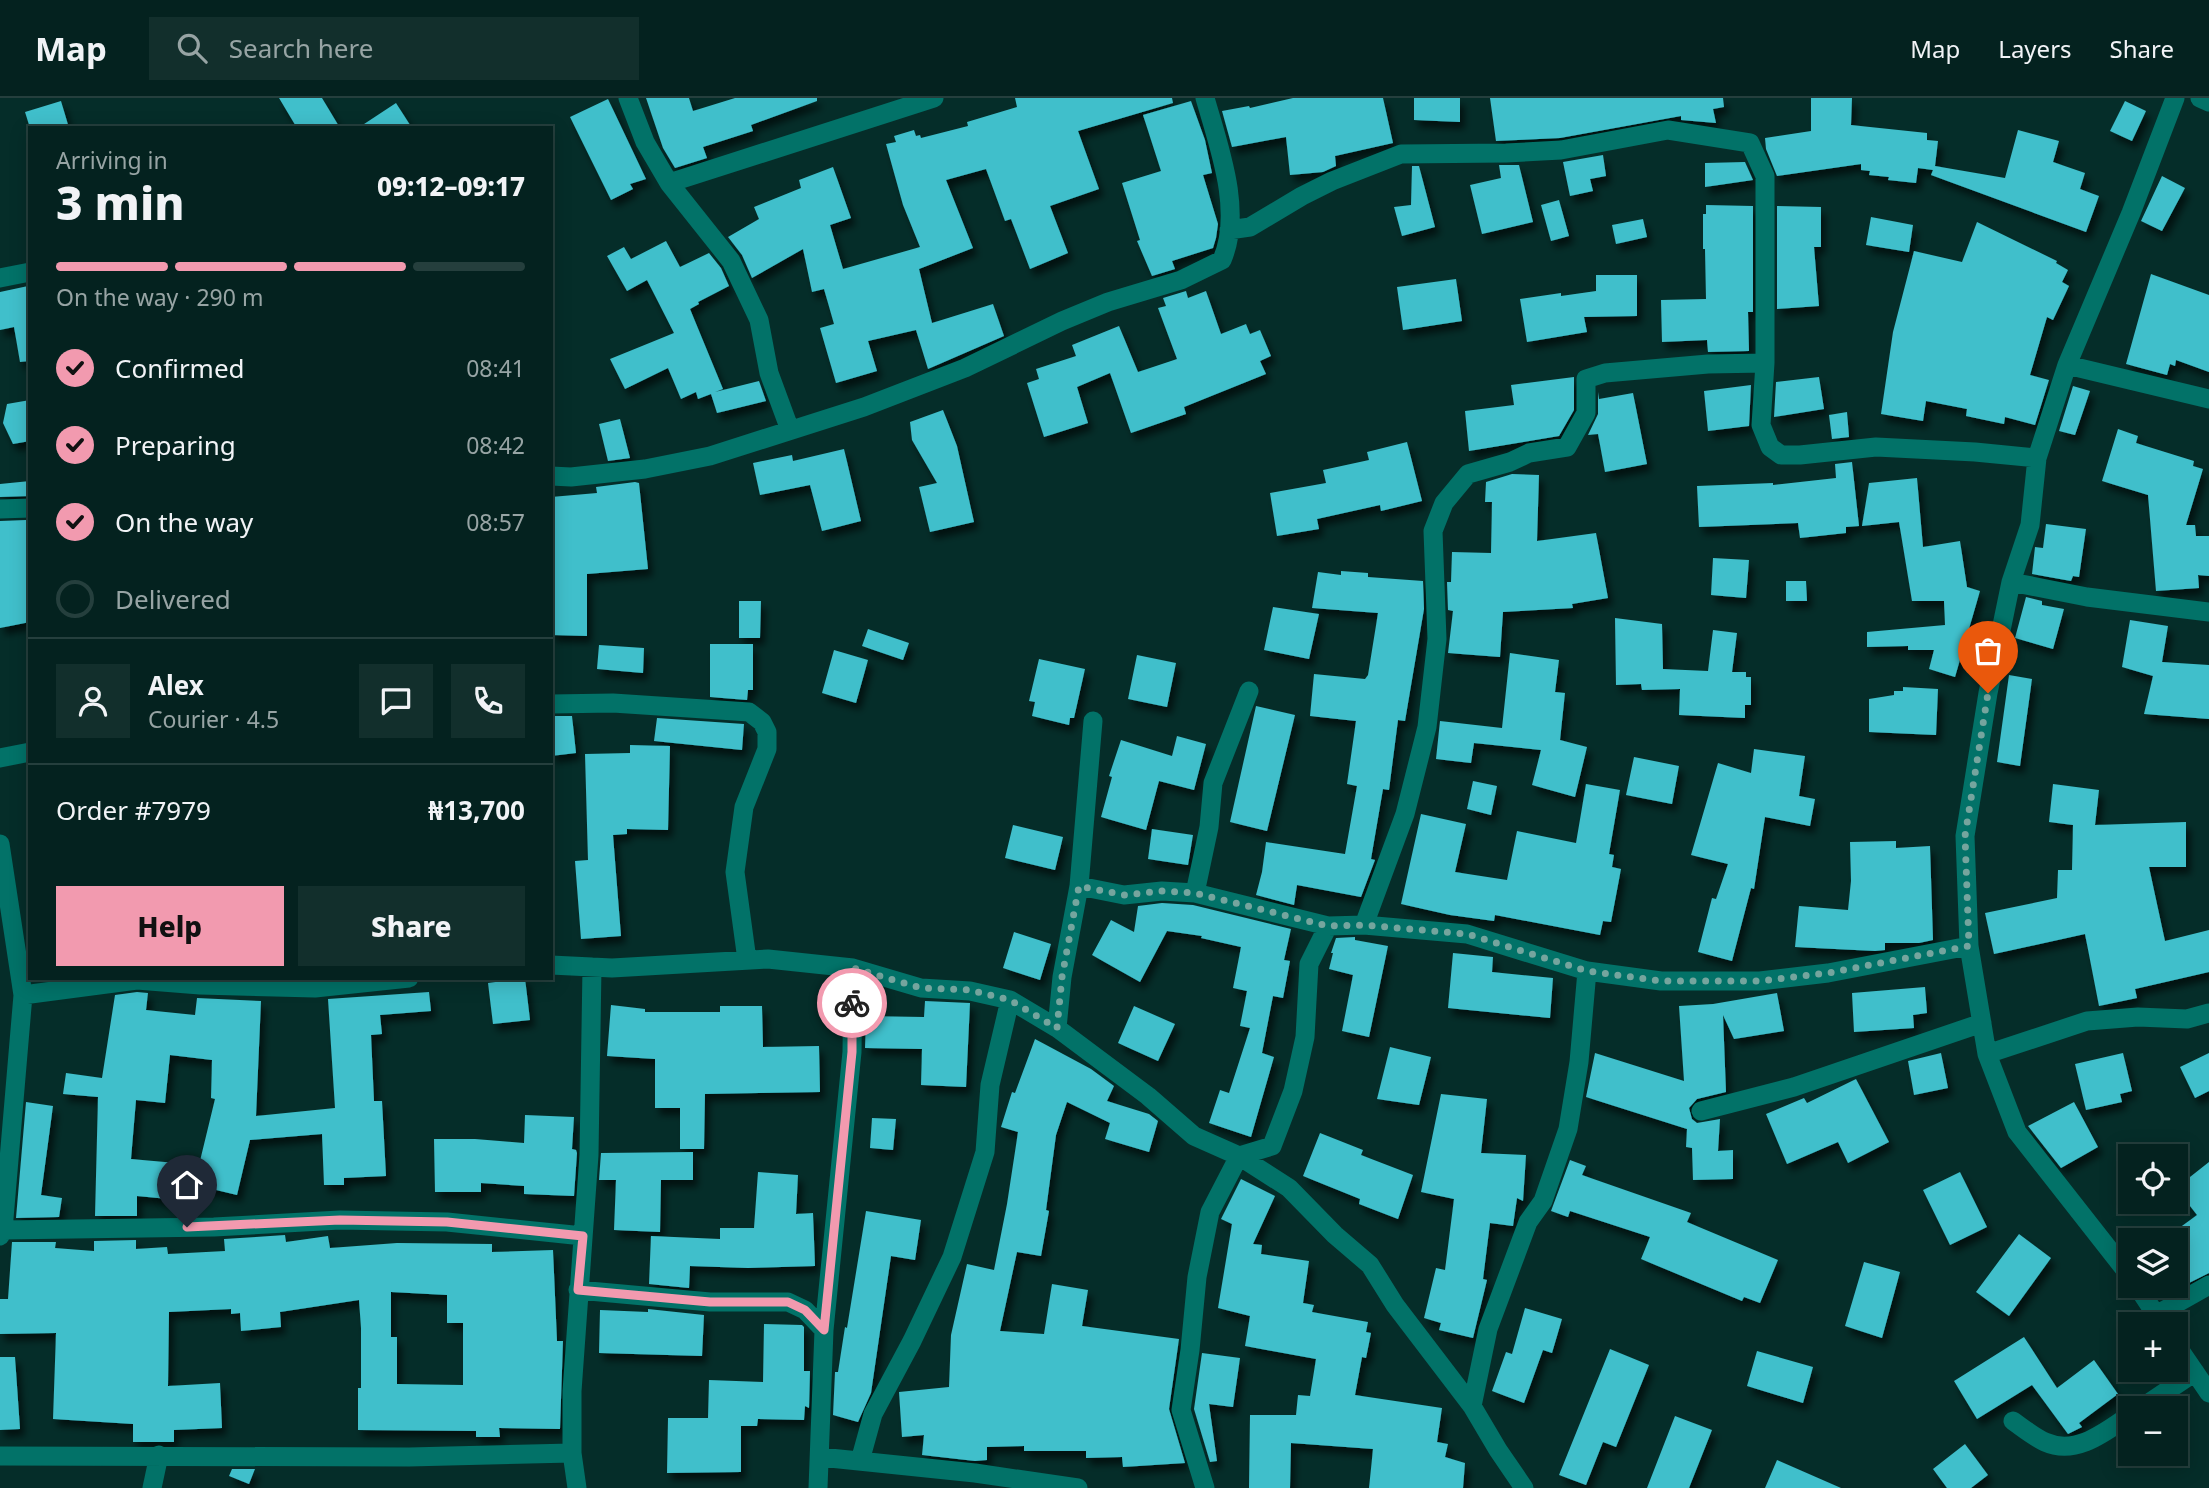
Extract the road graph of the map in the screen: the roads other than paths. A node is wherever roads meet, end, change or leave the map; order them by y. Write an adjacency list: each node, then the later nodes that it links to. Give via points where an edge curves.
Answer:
1 (628, 98): 7 (street, via 645,142)
2 (934, 98): 7 (street)
3 (1205, 98): 8 (street, via 1229,184)
4 (2175, 98): 12 (street, via 2132,214)
5 (2200, 98): 6 (street)
6 (2209, 102)
7 (669, 183): 14 (street, via 731,261 759,320 769,373)
8 (1229, 230): 11 (street, via 1250,227 1332,181 1401,154 1561,150 1668,130 1750,143 1765,176); 14 (street, via 1230,242 1222,260 1181,280 1108,302 965,368)
9 (28, 272): 10 (street)
10 (0, 278)
11 (1765, 363): 15 (street, via 1761,425 1770,447 1781,455 1876,447); 30 (street, via 1605,373 1586,379 1587,414 1567,447 1529,453 1468,474 1444,503 1433,531 1437,639 1427,727 1405,814)
12 (2067, 365): 13 (street); 15 (street)
13 (2209, 399)
14 (790, 430): 16 (street, via 710,456)
15 (2037, 458): 19 (street, via 2030,525)
16 (553, 476)
17 (28, 508): 18 (street)
18 (0, 509)
19 (2011, 582): 20 (street); 32 (street, via 1965,836)
20 (2209, 612)
21 (1249, 691): 28 (street, via 1213,783)
22 (553, 704): 33 (street, via 749,712 762,722 767,749 744,807 736,872)
23 (1093, 721): 27 (street)
24 (28, 752): 25 (street)
25 (0, 758)
26 (0, 844): 29 (street)
27 (1079, 886): 28 (street, via 1124,895); 45 (street)
28 (1195, 893): 31 (street)
29 (5, 904): 41 (street)
30 (1364, 925): 31 (street); 37 (street, via 1467,934)
31 (1328, 926): 48 (street, via 1310,964 1305,1037 1293,1091 1272,1146)
32 (1969, 946): 37 (street, via 1760,981 1661,981); 44 (street)
33 (747, 960): 35 (street); 36 (street)
34 (553, 965): 35 (street)
35 (592, 967): 50 (street)
36 (853, 968): 42 (street, via 921,988 970,990); 55 (street, via 852,1052)
37 (1587, 971): 60 (street, via 1569,1129 1544,1201 1528,1222 1509,1267 1488,1329)
38 (137, 980): 40 (street, via 315,988)
39 (137, 980): 41 (street)
40 (390, 980)
41 (23, 995): 49 (street)
42 (1010, 1000): 45 (street); 67 (street, via 990,1085 985,1152 952,1256 873,1414)
43 (2209, 1013): 46 (street, via 2187,1019 2087,1021)
44 (1982, 1023): 46 (street); 47 (street, via 1794,1087)
45 (1057, 1028): 48 (street, via 1194,1136)
46 (1987, 1054): 51 (street, via 2017,1132)
47 (1701, 1111)
48 (1239, 1156): 60 (street, via 1289,1188 1370,1265); 72 (street, via 1210,1212 1181,1410)
49 (1, 1233): 50 (street, via 340,1220 447,1222)
50 (583, 1236): 53 (street)
51 (2118, 1261)
52 (2209, 1286): 54 (street)
53 (578, 1290): 55 (street, via 710,1302 788,1302 805,1310); 63 (street)
54 (2172, 1312)
55 (824, 1330): 66 (street)
56 (2188, 1362): 57 (street)
57 (2195, 1372): 58 (street); 59 (street)
58 (2209, 1393)
59 (2159, 1396)
60 (1472, 1406): 73 (street)
61 (2013, 1421): 62 (street, via 2046,1443 2062,1446 2086,1444)
62 (2118, 1423)
63 (572, 1453): 64 (street); 69 (street)
64 (159, 1455): 65 (street); 68 (street)
65 (0, 1456)
66 (820, 1457): 67 (street); 70 (street)
67 (860, 1461): 71 (street)
68 (152, 1488)
69 (577, 1488)
70 (818, 1488)
71 (1078, 1488)
72 (1205, 1488)
73 (1524, 1488)

